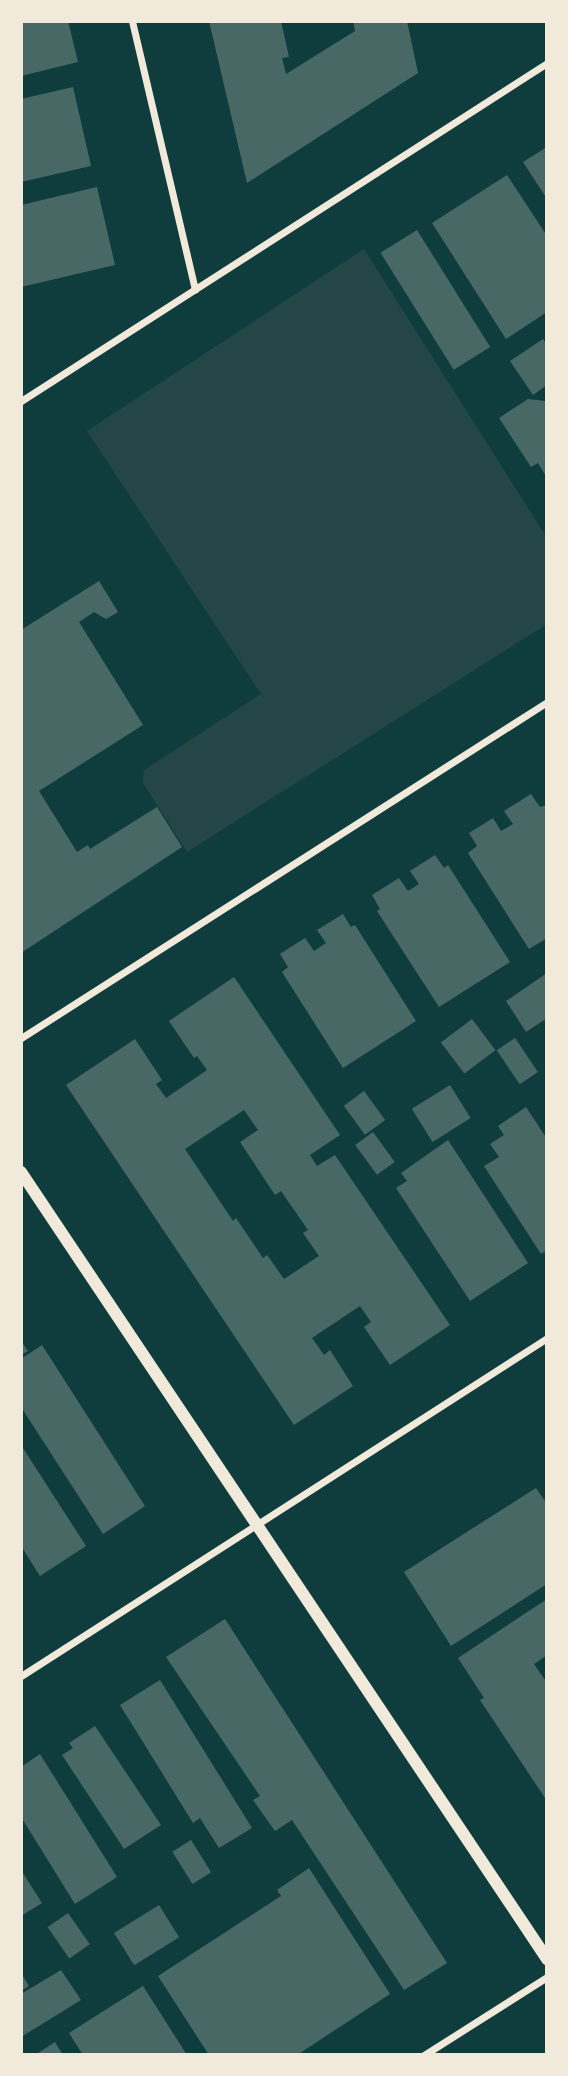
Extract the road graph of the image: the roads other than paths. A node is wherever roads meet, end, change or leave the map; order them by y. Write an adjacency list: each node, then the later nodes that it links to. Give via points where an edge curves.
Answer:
1 (132, 21): 3 (street)
2 (547, 63): 3 (street)
3 (195, 290): 4 (street)
4 (21, 401)
5 (547, 702): 6 (street)
6 (21, 1038)
7 (21, 1172): 9 (street)
8 (547, 1339): 9 (street)
9 (257, 1523): 10 (street); 11 (street)
10 (21, 1676)
11 (547, 1959)
12 (547, 1977): 13 (street)
13 (424, 2055)

